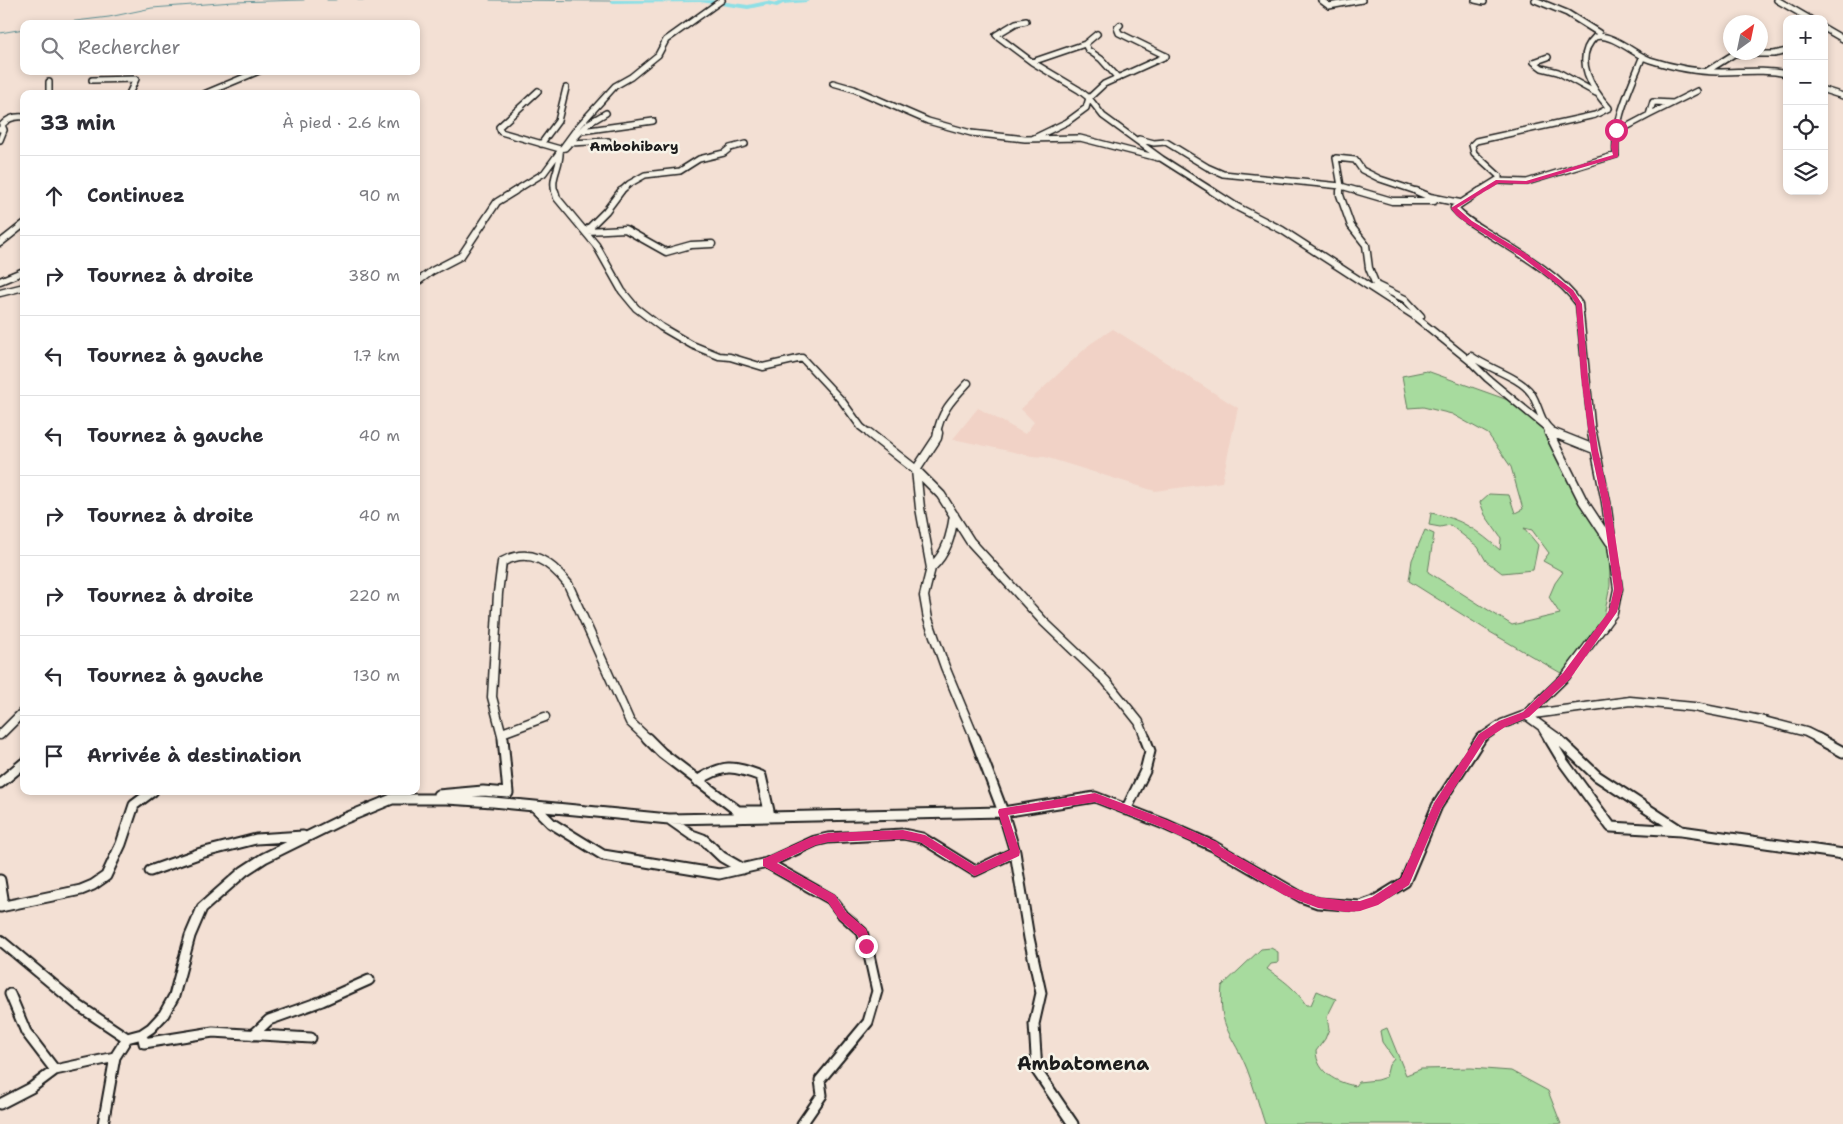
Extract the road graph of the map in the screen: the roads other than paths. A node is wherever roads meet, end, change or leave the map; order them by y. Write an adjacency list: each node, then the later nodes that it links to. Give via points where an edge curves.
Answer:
1 (1321, 0): 2 (street, via 1329,6)
2 (1362, 0)
3 (1475, 0): 7 (street)
4 (1535, 0): 13 (street, via 1567,14)
5 (1777, 0): 8 (street)
6 (720, 2): 54 (street, via 666,40 658,56 615,86)
7 (1484, 2)
8 (1803, 15)
9 (1026, 21): 19 (street, via 996,35)
10 (1120, 25): 23 (street, via 1117,28 1119,33 1166,56)
11 (1828, 30): 14 (street)
12 (1097, 34): 15 (street)
13 (1600, 36): 18 (street); 34 (street, via 1589,45 1584,63)
14 (1843, 39)
15 (1086, 44): 19 (street); 23 (street, via 1088,50)
16 (1783, 52): 20 (street, via 1734,54)
17 (1548, 57): 34 (street, via 1534,62)
18 (1642, 58): 20 (street); 46 (street)
19 (1032, 62): 36 (street)
20 (1706, 72): 21 (street, via 1758,70)
21 (1783, 73)
22 (249, 75): 30 (street)
23 (1118, 78): 36 (street, via 1104,84)
24 (92, 80): 29 (street, via 136,79)
25 (50, 82): 28 (street)
26 (833, 83): 47 (street, via 928,121 963,131)
27 (566, 88): 52 (street, via 558,121)
28 (49, 90)
29 (131, 90)
30 (214, 90)
31 (538, 91): 52 (street, via 499,127 501,132)
32 (1697, 91): 37 (street)
33 (1828, 91): 35 (street)
34 (1596, 93): 56 (street, via 1609,108 1596,115 1476,141 1472,145 1474,153 1499,176)
35 (1843, 96)
36 (1090, 98): 47 (street, via 1086,108 1067,122); 48 (street, via 1103,116)
37 (1673, 103): 39 (street); 39 (street, via 1654,102)
38 (606, 113): 45 (street)
39 (1649, 115): 46 (street)
40 (0, 116): 41 (street)
41 (17, 116): 42 (street); 44 (street, via 5,121)
42 (20, 116)
43 (653, 121): 45 (street)
44 (2, 130): 49 (street)
45 (582, 131): 51 (street)
46 (1615, 133): 56 (street, via 1616,156 1527,182)
47 (1032, 139): 55 (street, via 1080,138)
48 (1138, 139): 55 (street); 57 (street, via 1166,142 1223,174)
49 (0, 140)
50 (608, 141): 51 (street)
51 (571, 142): 54 (street)
52 (540, 144): 54 (street)
53 (745, 144): 61 (street, via 699,159 680,171 644,175 619,193)
54 (560, 150): 61 (street, via 561,157 552,184 568,213); 66 (street, via 544,173 497,202 461,256)
55 (1162, 159): 65 (street)
56 (1498, 181): 59 (street)
57 (1340, 186): 58 (street, via 1392,201); 58 (street, via 1336,158 1354,160 1362,170 1380,179); 68 (street, via 1351,226 1366,245 1369,268)
58 (1443, 200): 59 (street)
59 (1460, 203): 73 (street, via 1454,208 1458,214 1522,254 1571,292 1579,304)
60 (20, 227): 62 (street)
61 (586, 231): 63 (street, via 596,228 632,231 666,252 690,245); 74 (street, via 622,291 636,308 661,327 718,356 763,367 802,358 861,427)
62 (0, 244)
63 (712, 244)
64 (20, 273): 67 (street)
65 (1357, 278): 68 (street); 72 (street, via 1413,315)
66 (420, 280)
67 (0, 281)
68 (1376, 285): 72 (street, via 1405,299 1423,318 1485,367 1526,387)
69 (20, 288): 70 (street)
70 (0, 293)
71 (968, 383): 74 (street, via 950,402 939,422 937,438)
72 (1546, 427): 73 (street); 76 (street, via 1583,501)
73 (1594, 450): 76 (street, via 1606,502)
74 (916, 470): 75 (street, via 941,495); 77 (street)
75 (954, 514): 77 (street, via 942,558); 91 (street, via 970,541 1044,622 1106,680 1139,722 1150,751)
76 (1611, 545): 79 (street, via 1618,589 1613,612 1566,676)
77 (932, 568): 92 (street, via 924,596 928,619)
78 (20, 715): 83 (street)
79 (1526, 715): 81 (street); 84 (street, via 1630,701 1694,707 1806,732); 91 (street, via 1502,724 1482,737 1437,806 1405,882 1360,906 1301,898 1214,846)
80 (546, 717): 82 (street)
81 (1541, 726): 95 (street, via 1597,776); 95 (street, via 1611,827)
82 (502, 733): 86 (street, via 492,697 502,562 515,555 530,555 556,569 568,584 630,722); 89 (street, via 508,793 483,791)
83 (0, 735)
84 (1843, 752)
85 (20, 766): 87 (street)
86 (697, 781): 93 (street, via 738,811); 93 (street, via 718,768 734,766 761,776)
87 (0, 783)
88 (148, 795): 103 (street, via 134,805 122,844 106,876 81,890)
89 (409, 799): 90 (street); 96 (street, via 392,799)
90 (534, 806): 94 (street); 100 (street, via 550,823 603,855 720,874)
91 (1126, 810): 92 (street, via 1095,798)
92 (1002, 812): 93 (street); 97 (street)
93 (769, 814): 94 (street)
94 (669, 819): 100 (street)
95 (1681, 831): 98 (street)
96 (311, 834): 101 (street, via 256,839); 107 (street, via 251,867 202,908 190,936 174,996 164,1014)
97 (1015, 852): 99 (street, via 975,871 922,838 903,834 848,836 815,841); 116 (street, via 1041,993 1034,1024 1037,1071)
98 (1843, 854)
99 (767, 863): 100 (street); 115 (street, via 831,899 862,932 877,991 868,1022 820,1080 822,1095)
100 (743, 869)
101 (150, 870)
102 (0, 880): 103 (street, via 3,898)
103 (0, 907)
104 (0, 940): 109 (street, via 78,1006)
105 (369, 980): 108 (street, via 269,1020)
106 (10, 994): 112 (street, via 26,1032)
107 (142, 1034): 108 (street, via 144,1043 213,1032); 109 (street)
108 (253, 1035): 110 (street)
109 (127, 1038): 111 (street)
110 (311, 1038)
111 (115, 1057): 112 (street); 114 (street)
112 (55, 1070): 113 (street, via 31,1088)
113 (0, 1104)
114 (103, 1124)
115 (802, 1124)
116 (1073, 1124)

